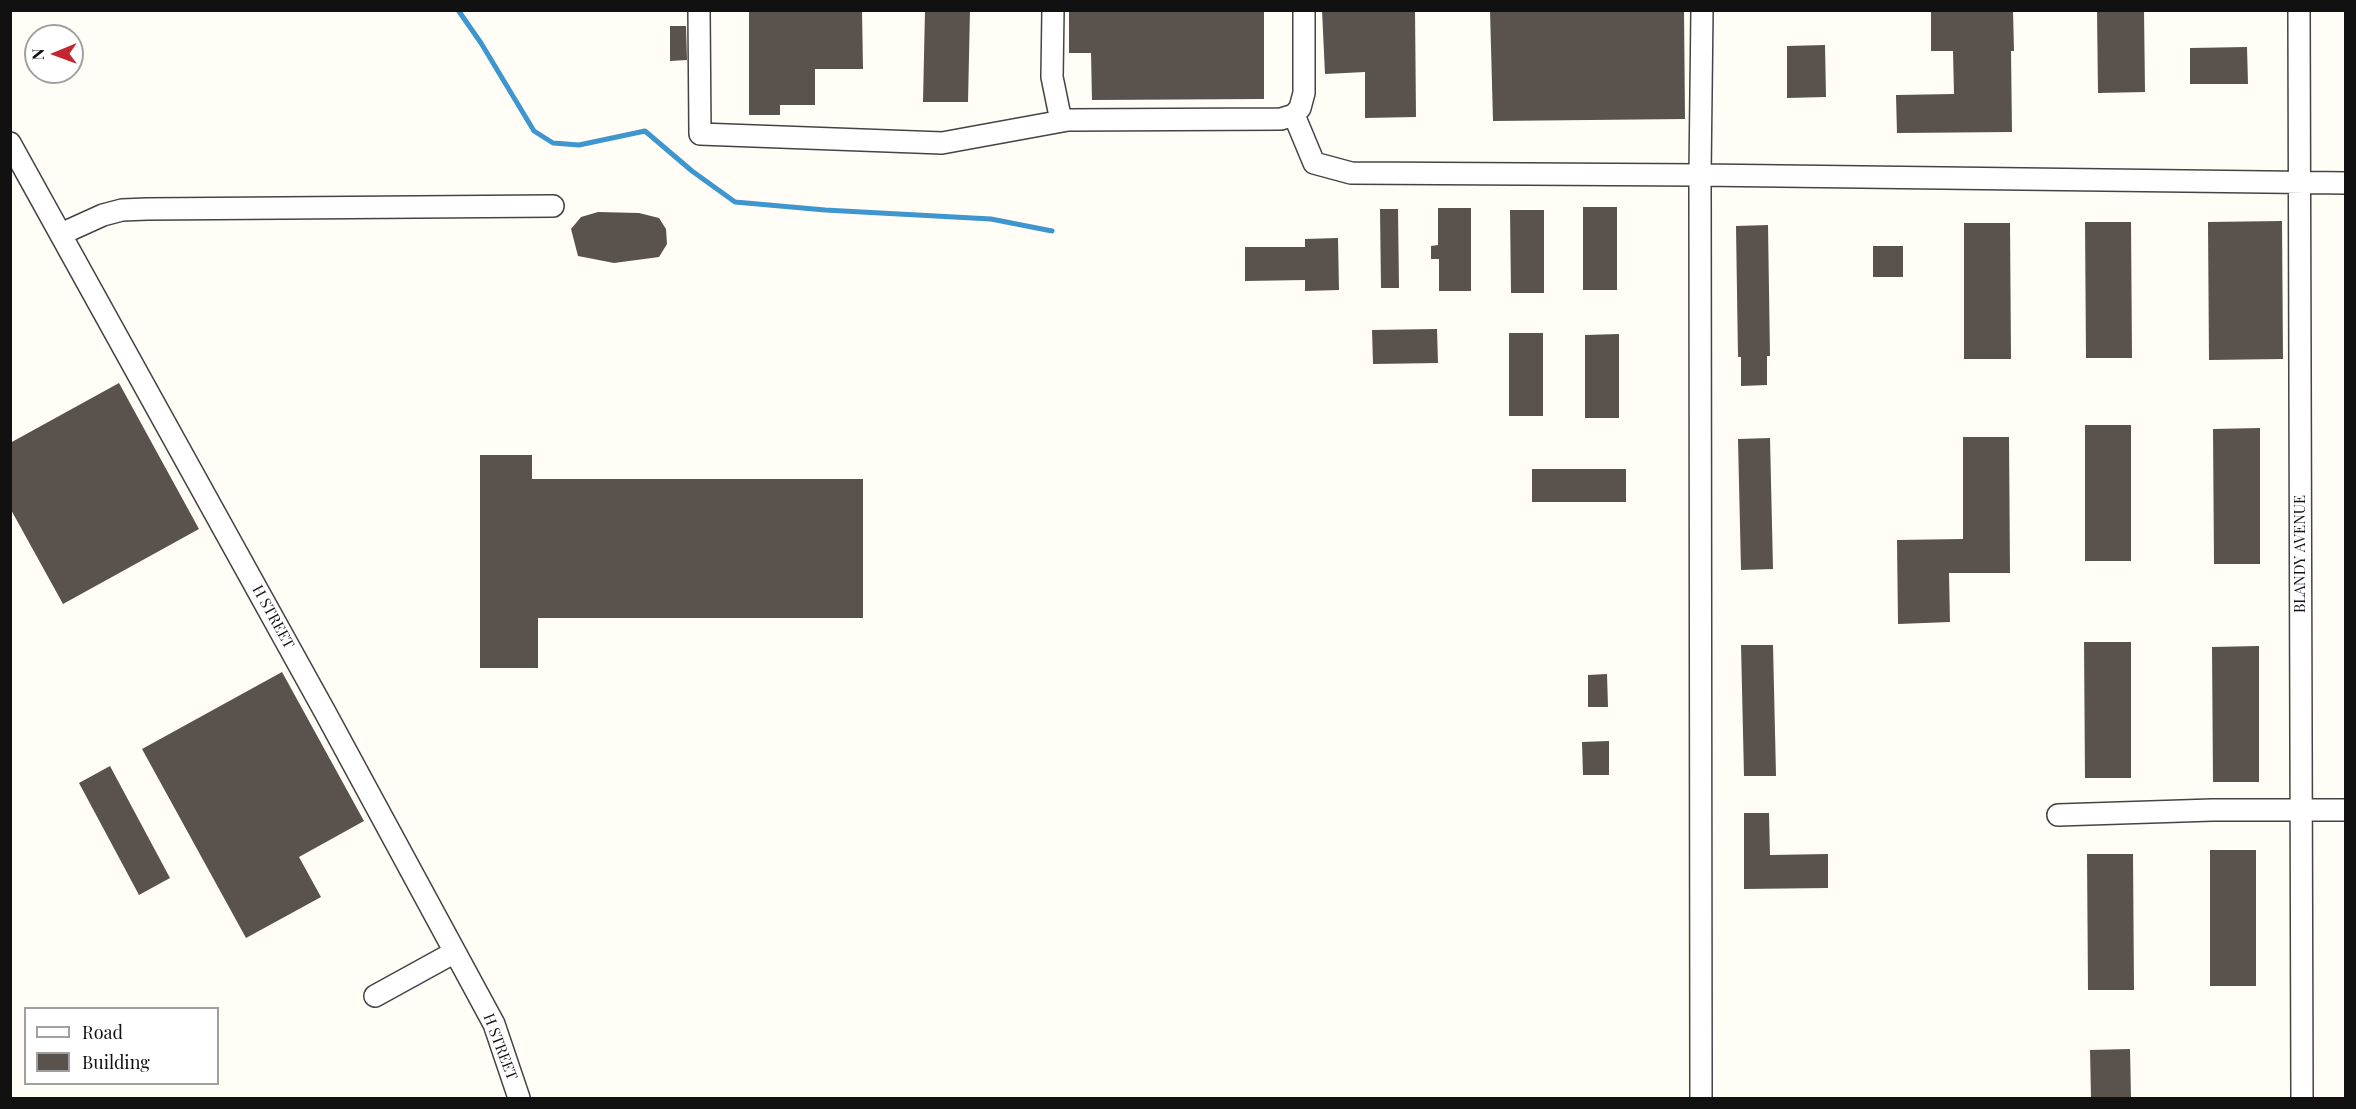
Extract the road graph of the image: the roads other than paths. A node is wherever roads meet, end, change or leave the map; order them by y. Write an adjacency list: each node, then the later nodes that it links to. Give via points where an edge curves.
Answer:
1 (699, 10): 7 (street, via 699,134 942,143)
2 (1053, 10): 7 (street, via 1052,77)
3 (1304, 10): 6 (street, via 1304,93)
4 (1702, 10): 9 (street)
5 (2299, 10): 10 (street, BLANDY AVENUE)
6 (1294, 115): 7 (street, via 1281,119); 9 (street, via 1314,163 1351,172)
7 (1061, 121)
8 (10, 143): 13 (street, H STREET)
9 (1700, 175): 10 (street); 20 (street)
10 (2298, 183): 11 (street); 15 (street, BLANDY AVENUE)
11 (2346, 183)
12 (553, 206): 13 (street, via 122,210)
13 (61, 234): 17 (street, H STREET)
14 (2346, 810): 15 (street)
15 (2302, 811): 16 (street); 21 (street, BLANDY AVENUE)
16 (2058, 815)
17 (455, 952): 18 (street); 19 (street, H STREET, via 494,1024)
18 (375, 996)
19 (519, 1098)
20 (1701, 1098)
21 (2302, 1098)

